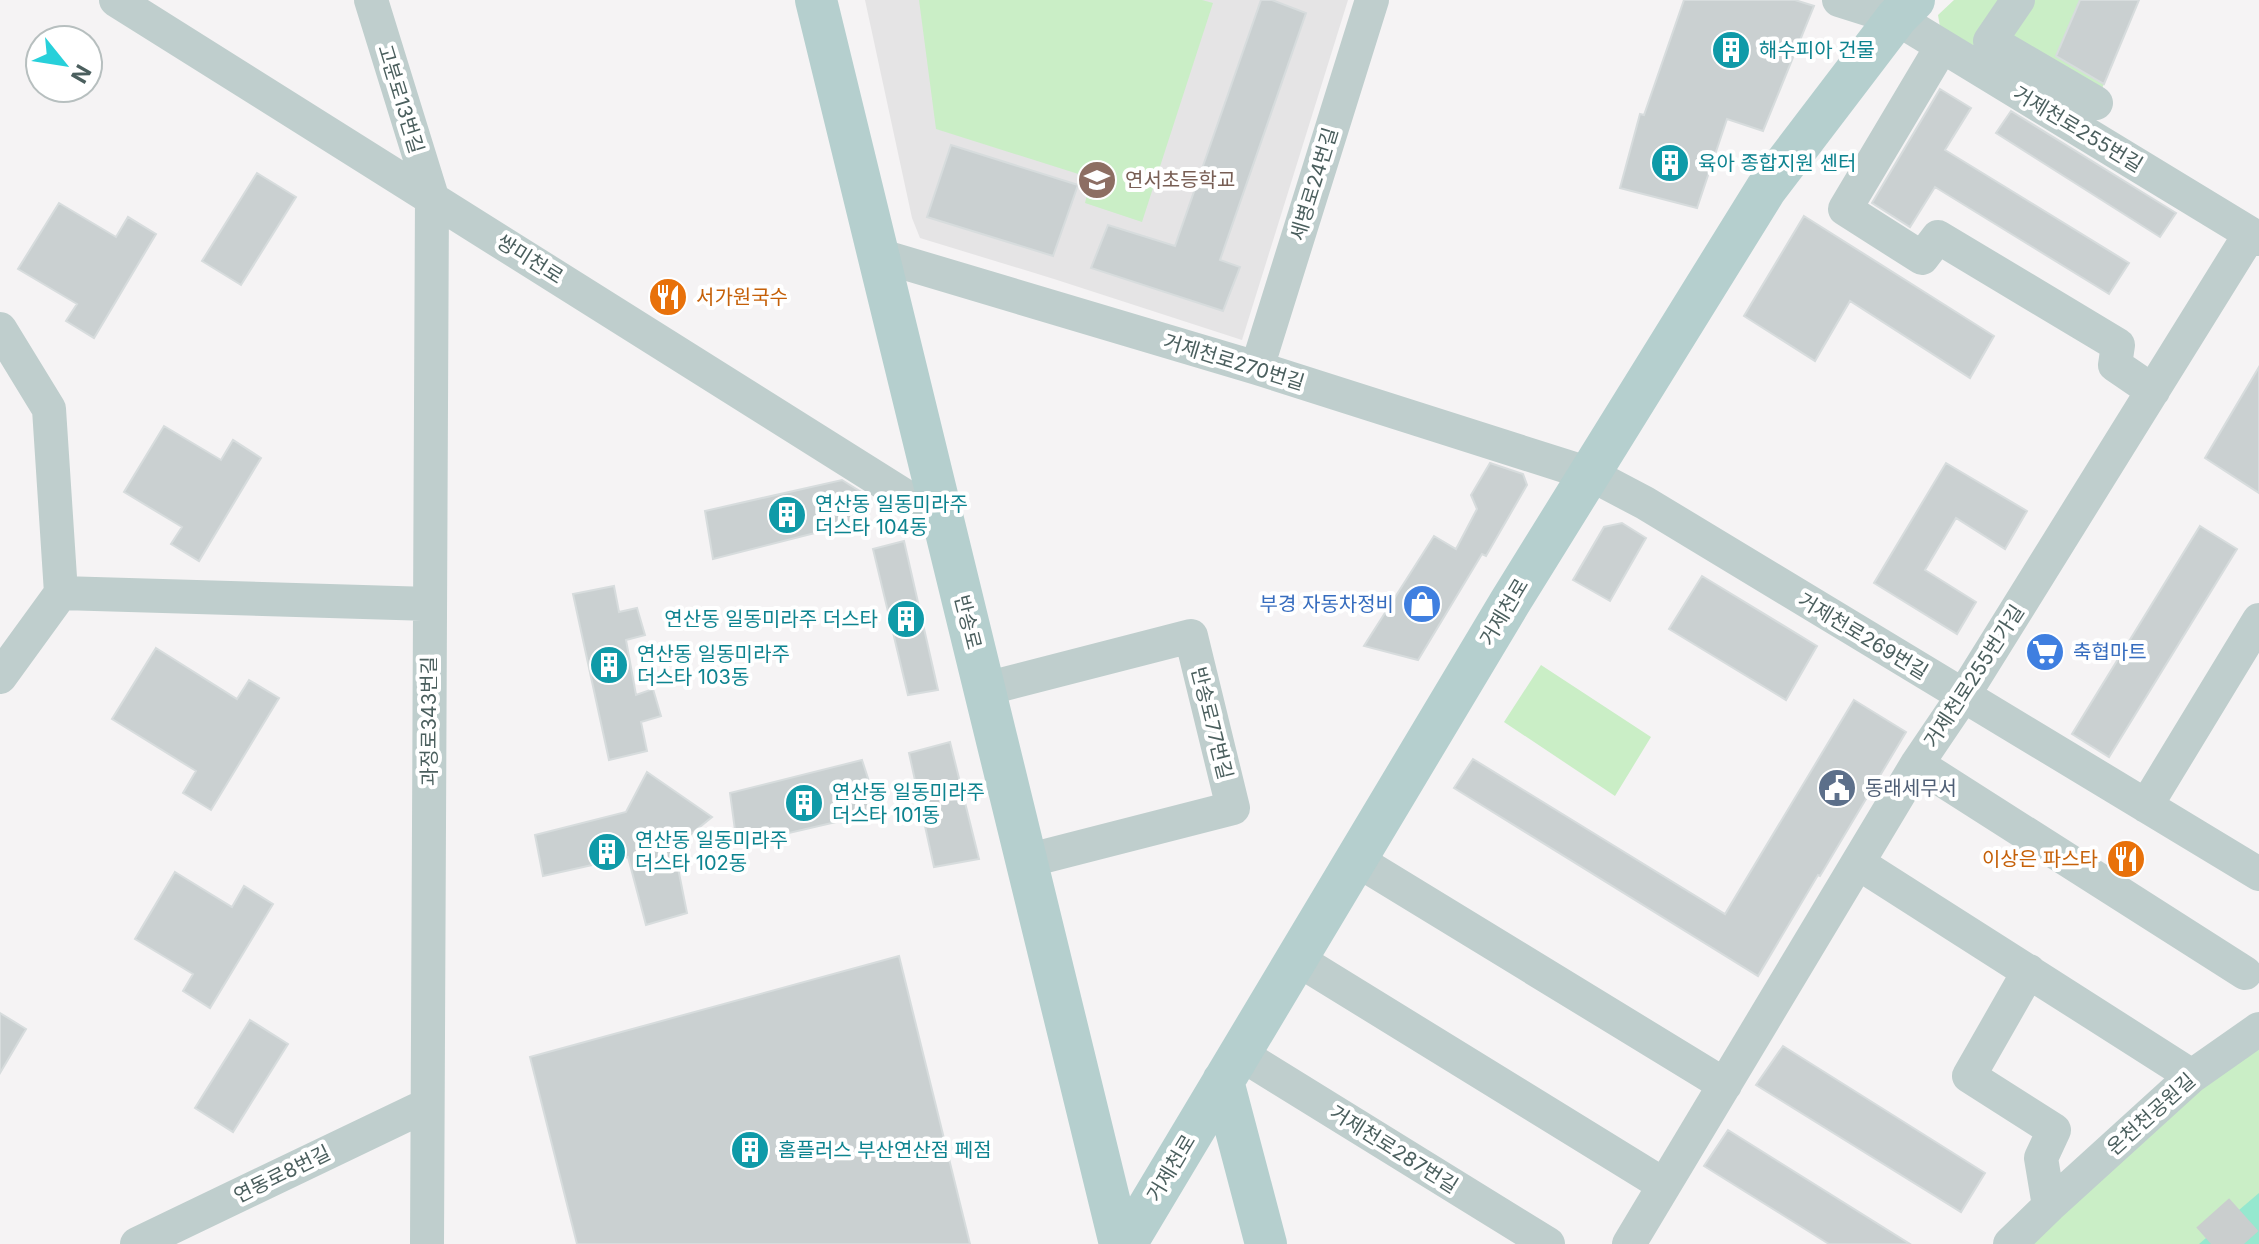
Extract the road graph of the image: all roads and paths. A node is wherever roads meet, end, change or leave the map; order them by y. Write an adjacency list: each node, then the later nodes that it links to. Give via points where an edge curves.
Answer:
1 (116, 0): 10 (street, 쌍미천로)
2 (371, 0): 10 (street, 고분로13번길)
3 (816, 0): 12 (main road, 반송로)
4 (1372, 0): 14 (street, 세병로24번길)
5 (1839, 0): 7 (street, 거제천로255번길)
6 (2018, 0): 9 (street, via 1990,41)
7 (1905, 9): 8 (street, 거제천로255번길); 16 (main road, 거제천로, via 1766,189)
8 (1942, 46): 11 (street, 거제천로255번길); 15 (street, via 1845,209 1922,258 1938,237 2118,345 2115,365)
9 (2096, 103)
10 (432, 197): 17 (street, 쌍미천로); 19 (street, 과정로343번길)
11 (2255, 236): 15 (street, 거제천로255번가길)
12 (878, 255): 14 (street, 거제천로270번길); 17 (main road, 반송로)
13 (0, 329): 18 (street, via 49,409)
14 (1257, 368): 16 (street, 거제천로270번길)
15 (2153, 391): 23 (street, 거제천로255번가길)
16 (1590, 474): 23 (street, 거제천로269번길); 26 (main road, 거제천로)
17 (943, 520): 22 (main road, 반송로)
18 (61, 593): 19 (street); 21 (street)
19 (430, 604): 37 (street, 과정로343번길)
20 (2259, 620): 25 (street)
21 (0, 677)
22 (985, 689): 27 (main road, 반송로); 27 (street, 반송로77번길, via 1191,636 1230,794 1233,808)
23 (1963, 696): 24 (street, 거제천로255번가길); 25 (street, 거제천로269번길)
24 (1917, 764): 28 (street, 거제천로255번가길); 32 (street)
25 (2146, 806): 29 (street, 거제천로269번길)
26 (1355, 859): 30 (main road, 거제천로); 36 (street)
27 (1026, 861): 42 (main road, 반송로)
28 (1858, 863): 31 (street); 36 (street, 거제천로255번가길)
29 (2259, 874)
30 (1297, 959): 34 (main road, 거제천로); 38 (street)
31 (2029, 971): 35 (street); 39 (street, via 1969,1076 2054,1130 2041,1158)
32 (2245, 973)
33 (2259, 1029): 35 (street, 온천천공원길)
34 (1231, 1067): 42 (main road, 거제천로); 43 (main road); 44 (street, 거제천로287번길)
35 (2192, 1076): 39 (street, 온천천공원길)
36 (1725, 1085): 38 (street, 거제천로255번가길)
37 (427, 1105): 40 (street, 연동로8번길); 41 (street, 과정로343번길)
38 (1664, 1185): 45 (street, 거제천로255번가길)
39 (2049, 1206): 46 (street, 온천천공원길)
40 (137, 1244)
41 (427, 1244)
42 (1123, 1244)
43 (1266, 1244)
44 (1548, 1244)
45 (1629, 1244)
46 (2010, 1244)

